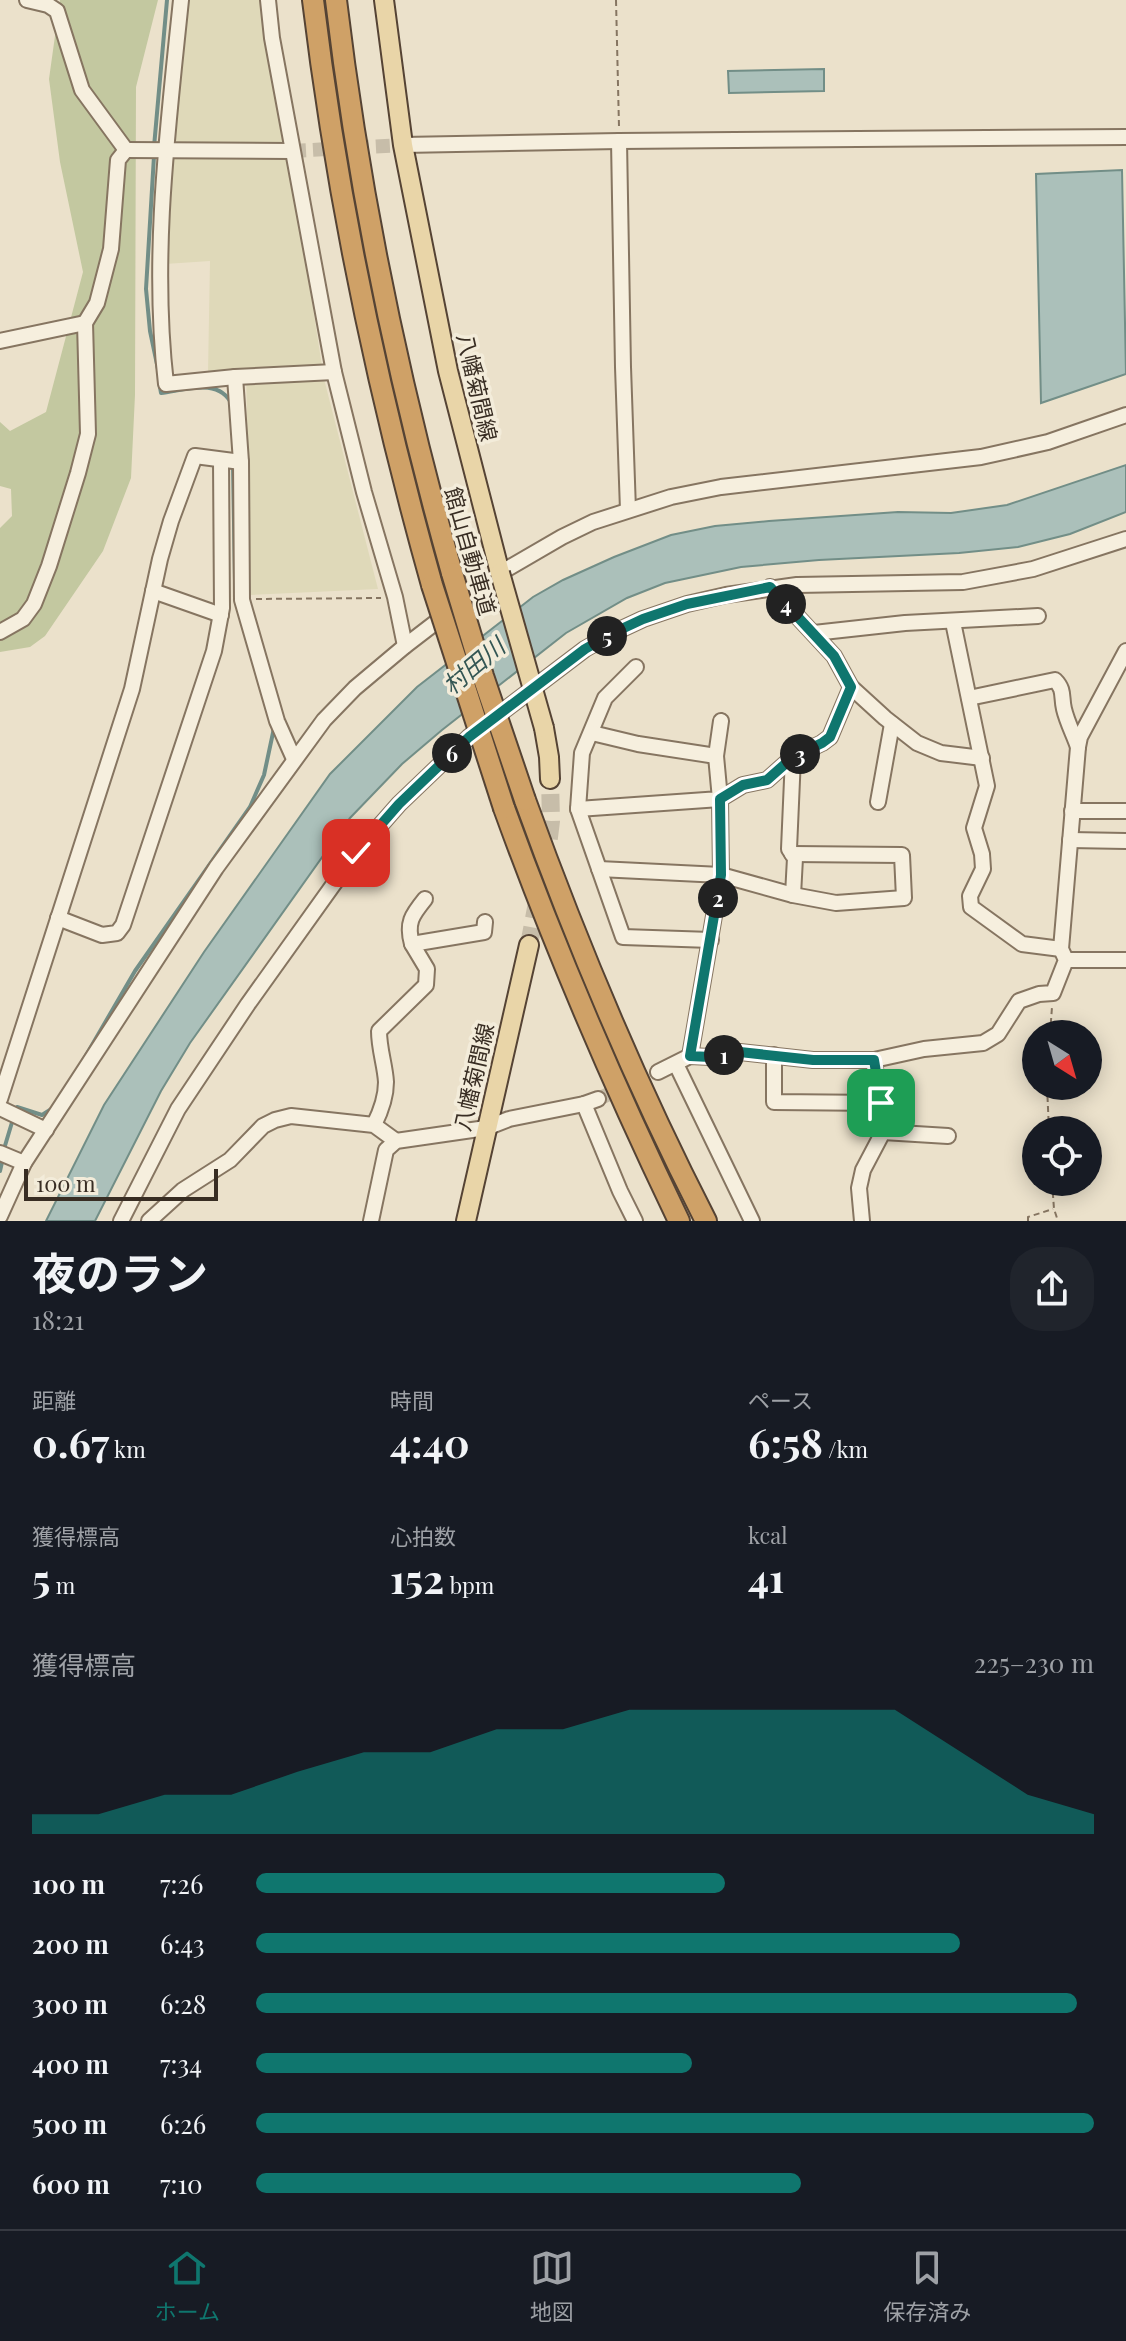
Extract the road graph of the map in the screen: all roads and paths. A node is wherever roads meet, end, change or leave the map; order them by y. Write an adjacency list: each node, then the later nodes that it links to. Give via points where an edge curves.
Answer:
1 (27, 0): 12 (street, via 57,11 82,90)
2 (181, 0): 11 (street)
3 (268, 0): 13 (street)
4 (313, 0): 92 (highway, bridge, via 364,316 432,585 554,942)
5 (336, 0): 93 (highway, 館山自動車道, bridge, via 386,308 417,446 483,676 608,1014)
6 (384, 0): 10 (main road, 八幡菊間線)
7 (616, 0): 9 (path)
8 (1126, 137): 9 (street)
9 (619, 141): 10 (street); 21 (street)
10 (403, 145): 23 (main road, 八幡菊間線, via 448,371)
11 (165, 149): 12 (street); 13 (street); 17 (street, via 159,287 166,384)
12 (126, 150): 14 (street, via 118,160 111,249 97,303)
13 (292, 151): 16 (street)
14 (85, 323): 15 (street); 31 (street, via 88,434 78,473 34,604 23,619)
15 (0, 341)
16 (334, 372): 17 (street); 26 (street)
17 (235, 377): 20 (street)
18 (1126, 415): 21 (street, via 1048,442 981,457 721,487)
19 (221, 460): 20 (street); 25 (street, via 195,456); 28 (street)
20 (241, 462): 27 (street)
21 (628, 510): 23 (street, via 562,537)
22 (1126, 539): 24 (street, via 1033,569 963,582)
23 (500, 573): 33 (street); 46 (main road, 八幡菊間線, bridge, via 544,728)
24 (770, 587): 32 (street); 87 (street, via 687,604 613,633 469,737 399,804 356,853 239,1017 178,1109)
25 (153, 591): 28 (street); 59 (street, via 132,689)
26 (395, 597): 27 (path); 33 (street)
27 (242, 600): 45 (street, via 277,721)
28 (221, 615): 59 (street, via 214,651 123,925 117,933 102,935)
29 (1038, 616): 30 (street)
30 (953, 622): 32 (street); 37 (street)
31 (0, 632)
32 (814, 633): 36 (street)
33 (405, 646): 45 (street, via 324,720)
34 (1124, 659): 41 (street)
35 (636, 667): 40 (street, via 605,698)
36 (851, 687): 39 (street); 43 (street, via 830,737)
37 (969, 698): 41 (street, via 1055,680); 44 (street)
38 (721, 721): 42 (street)
39 (892, 724): 44 (street, via 941,753); 48 (street)
40 (592, 733): 42 (street); 49 (street, via 582,753)
41 (1078, 747): 50 (street)
42 (716, 756): 47 (street)
43 (793, 757): 47 (street, via 767,780 743,785); 54 (street)
44 (982, 758): 64 (street, via 987,786 974,828 983,869 970,896 971,907 1022,944)
45 (294, 759): 78 (street, via 216,868)
46 (550, 779)
47 (720, 799): 49 (street); 56 (street)
48 (878, 802)
49 (578, 809): 55 (street)
50 (1072, 811): 51 (street); 52 (street)
51 (1126, 811)
52 (1070, 840): 53 (street); 64 (street)
53 (1126, 841)
54 (792, 854): 57 (street); 57 (street, via 902,855 904,898 836,903)
55 (599, 869): 56 (street); 61 (street, via 623,937)
56 (721, 875): 57 (street); 61 (street)
57 (793, 895)
58 (425, 899): 62 (street, via 409,919)
59 (58, 918): 73 (street)
60 (485, 922): 62 (street, via 484,932)
61 (711, 940): 69 (street)
62 (412, 944): 76 (street, via 427,969 426,985 379,1031 386,1083)
63 (529, 945): 77 (main road, 八幡菊間線)
64 (1063, 954): 65 (street); 66 (street)
65 (1126, 960)
66 (1053, 993): 67 (path); 70 (street, via 1019,1001 998,1034 983,1043)
67 (1051, 1020)
68 (774, 1055): 69 (street); 70 (street); 74 (street, via 774,1102)
69 (690, 1056): 71 (street)
70 (874, 1060): 74 (street)
71 (676, 1064): 72 (street); 94 (street)
72 (658, 1072)
73 (0, 1099)
74 (881, 1103): 79 (street)
75 (0, 1108): 78 (street)
76 (374, 1125): 81 (street); 88 (street, via 291,1116 275,1120)
77 (486, 1128): 81 (street); 90 (main road, 八幡菊間線); 91 (street, via 591,1101)
78 (46, 1130): 83 (street)
79 (883, 1132): 80 (street); 95 (street, via 863,1170)
80 (948, 1136)
81 (396, 1141): 89 (street, via 386,1150)
82 (0, 1153): 83 (street)
83 (24, 1163): 86 (street)
84 (1053, 1196): 85 (path)
85 (1054, 1209): 96 (path); 97 (path)
86 (0, 1216)
87 (121, 1221)
88 (149, 1221)
89 (371, 1221)
90 (466, 1221)
91 (635, 1221)
92 (679, 1221)
93 (706, 1221)
94 (752, 1221)
95 (862, 1221)
96 (1028, 1221)
97 (1058, 1221)

